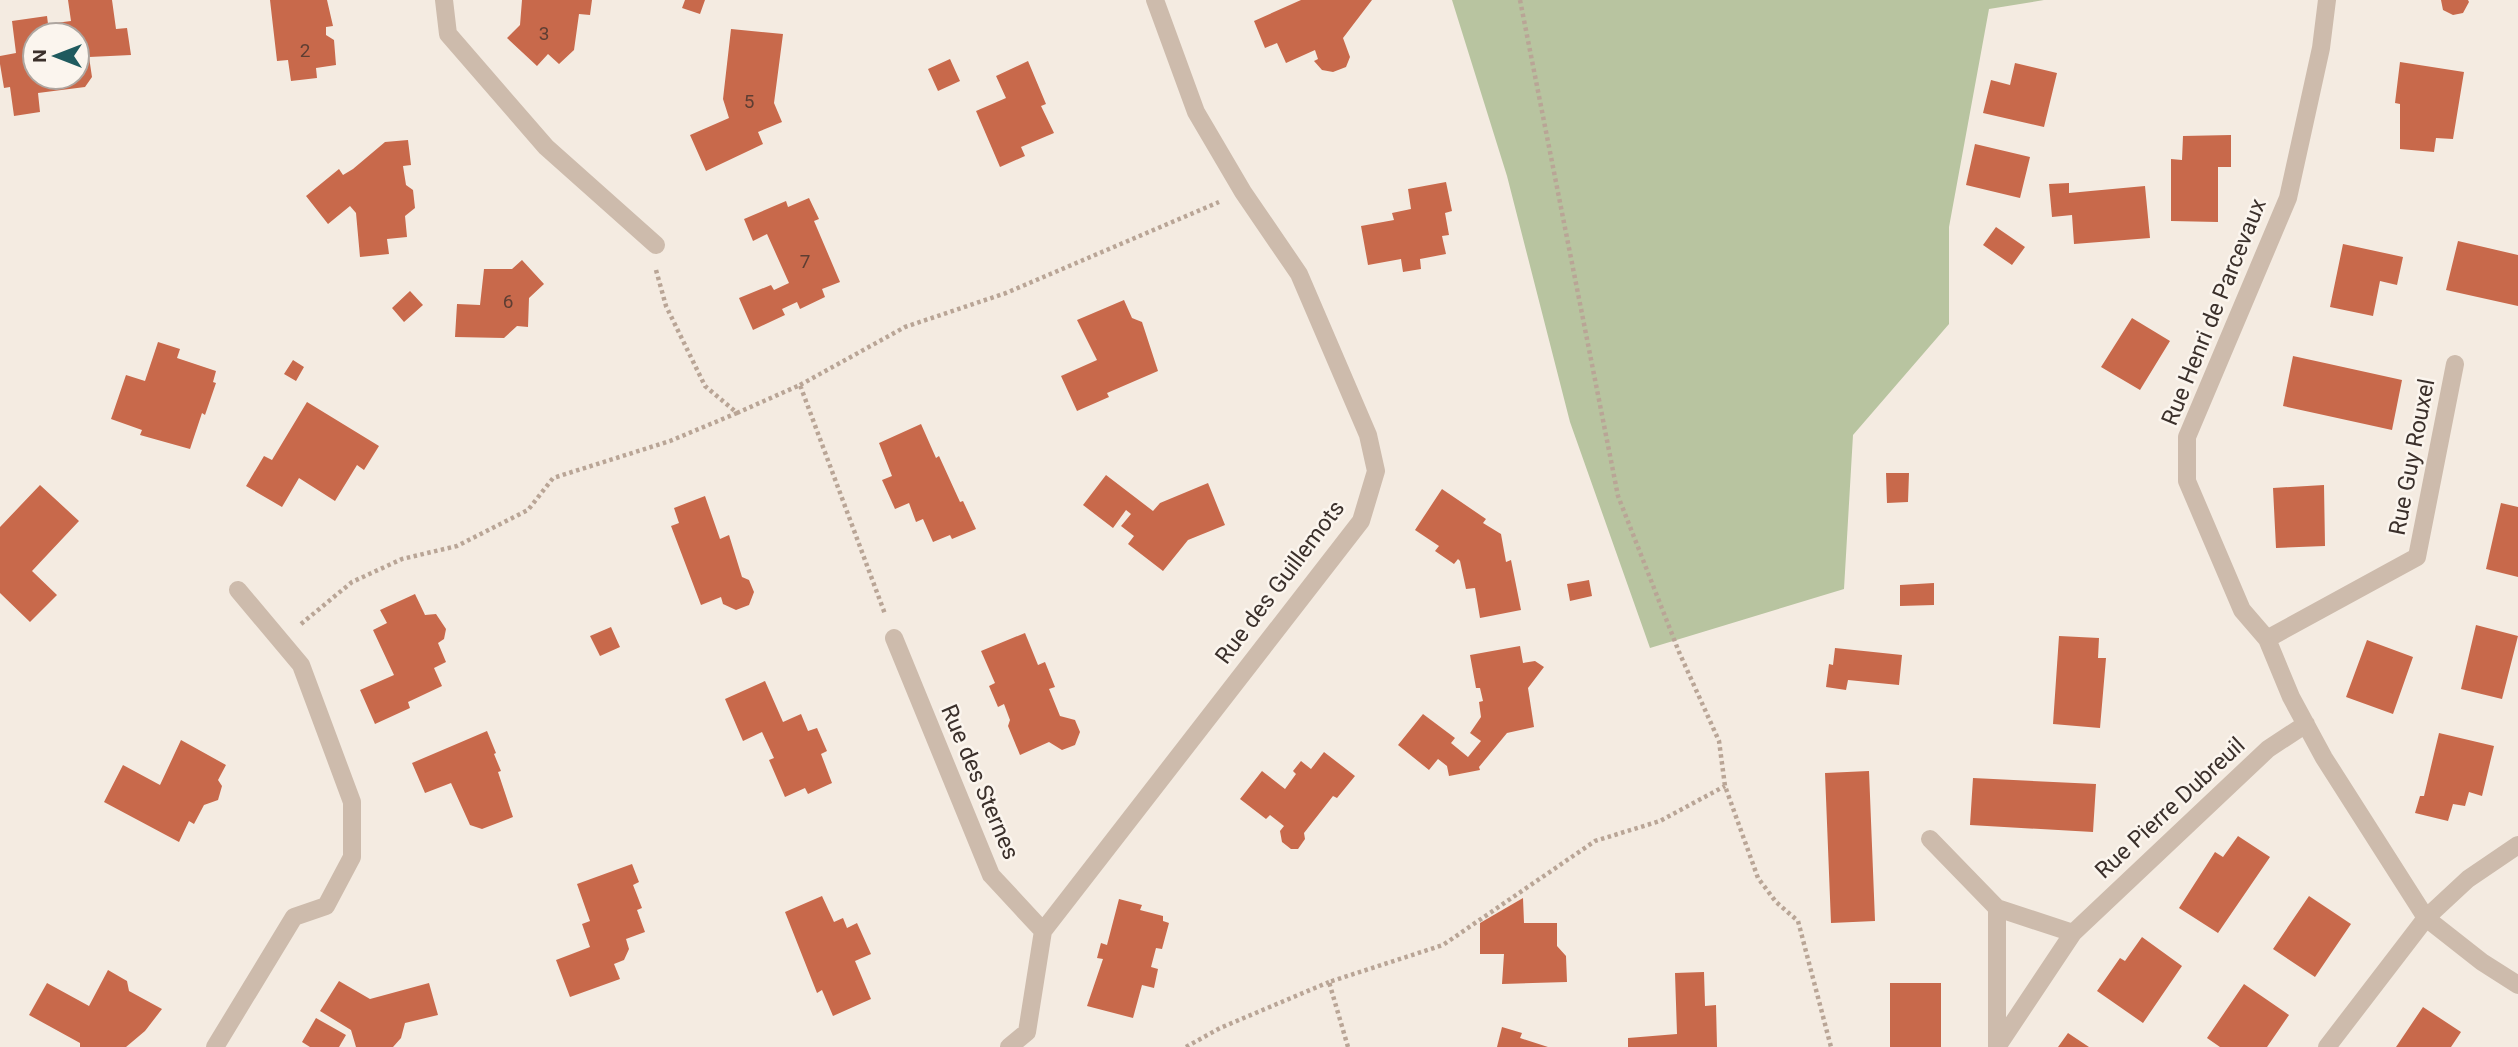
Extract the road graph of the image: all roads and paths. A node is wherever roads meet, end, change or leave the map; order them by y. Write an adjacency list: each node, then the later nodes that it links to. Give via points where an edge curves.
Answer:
1 (444, 0): 6 (street, via 448,34 466,55 546,147)
2 (1155, 0): 5 (street, Rue des Guillemots, via 1195,112)
3 (1520, 0): 15 (path, via 1618,496 1719,741)
4 (2327, 0): 12 (street, Rue Henri de Parcevaux, via 2288,198 2187,438 2187,481 2242,610)
5 (1242, 192): 8 (path, via 1006,293 905,327); 20 (street, Rue des Guillemots, via 1299,274 1367,435 1376,471 1361,521)
6 (656, 245): 9 (path, via 656,273 666,306 705,386)
7 (2455, 364): 12 (street, Rue Guy Rouxel, via 2417,556)
8 (800, 385): 9 (path); 11 (path)
9 (737, 413): 13 (path, via 670,441 553,478 528,510 457,546 402,559 352,582)
10 (238, 590): 13 (street)
11 (894, 638): 20 (street, Rue des Sternes, via 991,875)
12 (2267, 639): 14 (street, Rue Henri de Parcevaux)
13 (280, 640): 24 (street, via 301,665 352,802 352,857 326,906 294,917)
14 (2306, 724): 19 (street, Rue Henri de Parcevaux); 21 (street, Rue Pierre Dubreuil, via 2269,749)
15 (1725, 786): 22 (path, via 1660,821 1595,841 1443,945); 28 (path, via 1758,878 1776,902 1798,920)
16 (1930, 839): 18 (street)
17 (2518, 845): 19 (street, via 2468,879)
18 (1997, 908): 21 (street); 29 (street)
19 (2426, 918): 23 (street, Rue Henri de Parcevaux); 30 (street)
20 (1043, 931): 25 (street, Rue des Guillemots, via 1027,1032)
21 (2073, 933): 29 (street, Rue Pierre Dubreuil)
22 (1329, 982): 26 (path); 27 (path)
23 (2518, 985)
24 (215, 1047)
25 (1009, 1047)
26 (1186, 1047)
27 (1348, 1047)
28 (1831, 1047)
29 (1997, 1047)
30 (2327, 1047)

